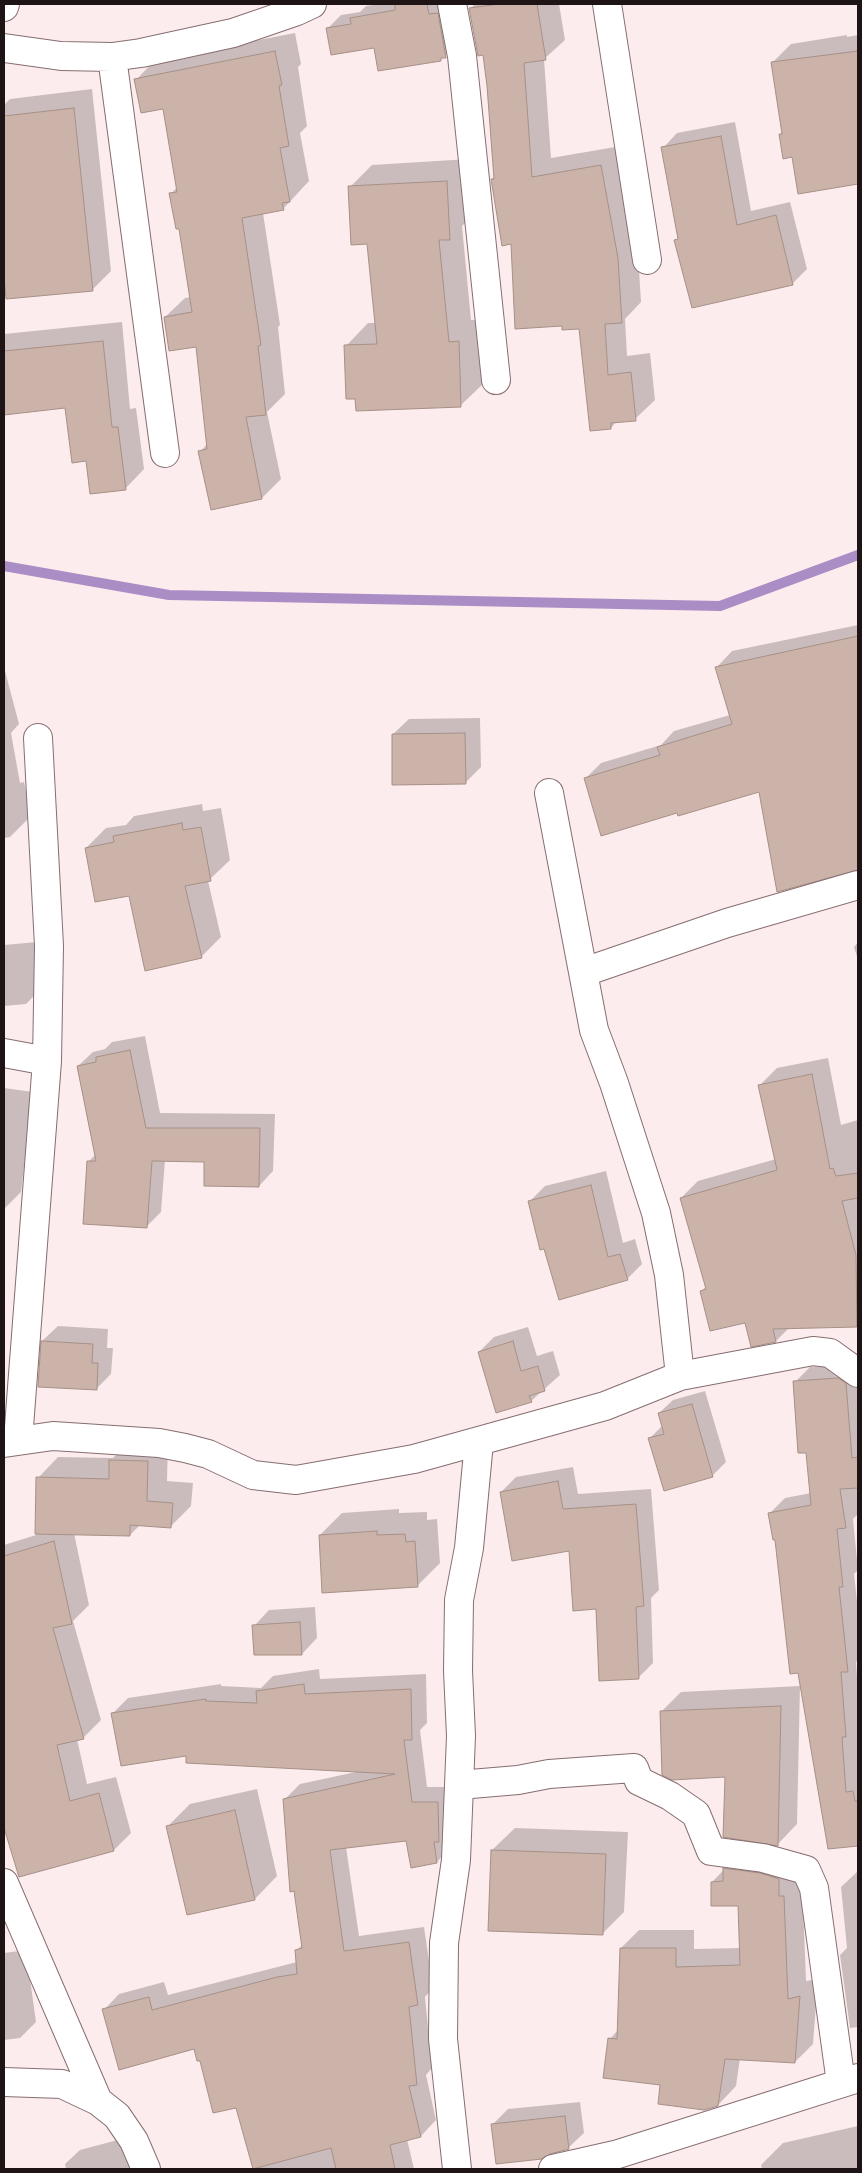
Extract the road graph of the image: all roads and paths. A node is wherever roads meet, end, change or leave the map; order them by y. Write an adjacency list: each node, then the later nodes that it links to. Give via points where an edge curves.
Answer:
1 (312, 4): 5 (street, via 233,34)
2 (452, 4): 7 (street, via 462,56)
3 (607, 4): 6 (street)
4 (4, 48): 5 (street, via 61,56)
5 (112, 57): 8 (street)
6 (647, 260)
7 (496, 380)
8 (165, 453)
9 (38, 738): 14 (street, via 49,946)
10 (549, 793): 12 (street)
11 (858, 886): 12 (street, via 727,922)
12 (584, 972): 16 (street, via 594,1030 656,1213 669,1275)
13 (4, 1053): 14 (street)
14 (47, 1061): 17 (street)
15 (858, 1373): 16 (street, via 830,1353 813,1351)
16 (680, 1376): 18 (street, via 605,1406)
17 (11, 1441): 18 (street, via 53,1436 159,1443 208,1454 253,1475 296,1480 414,1459)
18 (479, 1442): 19 (street, via 459,1600)
19 (459, 1785): 21 (street, via 634,1768 639,1781 670,1796 696,1814 711,1851 763,1858 806,1870 814,1888); 25 (street, via 456,1860 444,1943 444,2039)
20 (4, 1884): 23 (street)
21 (850, 2081): 26 (street, via 615,2155)
22 (4, 2082): 23 (street, via 62,2084)
23 (98, 2101): 24 (street, via 117,2116 134,2141)
24 (146, 2169)
25 (457, 2169)
26 (554, 2169)

